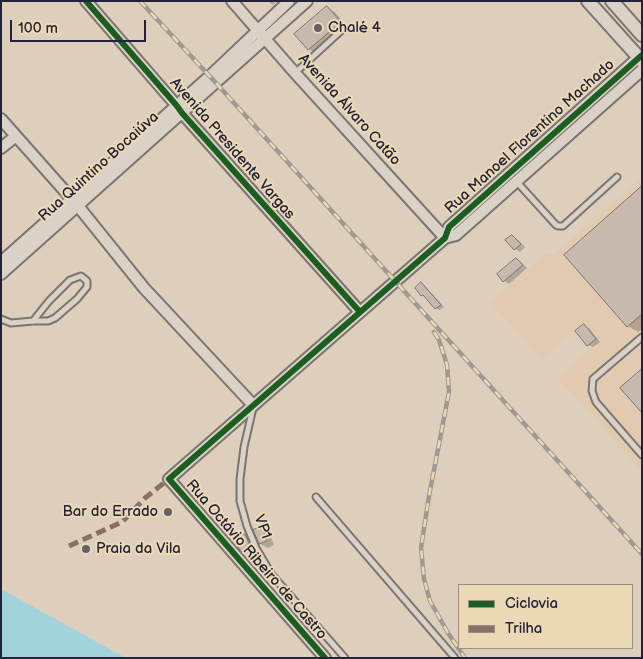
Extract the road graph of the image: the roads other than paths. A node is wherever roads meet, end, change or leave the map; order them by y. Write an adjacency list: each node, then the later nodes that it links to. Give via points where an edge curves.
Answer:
1 (86, 1): 14 (street, Avenida Presidente Vargas)
2 (232, 1): 8 (street, Avenida Álvaro Catão)
3 (289, 1): 8 (street, Rua Quintino Bocaiúva)
4 (307, 1): 10 (street, Rua Quintino Bocaiúva)
5 (588, 1): 11 (street)
6 (612, 1): 9 (street)
7 (343, 29): 13 (lane)
8 (257, 30): 10 (street, Avenida Álvaro Catão); 14 (street, Rua Quintino Bocaiúva)
9 (642, 35)
10 (265, 39): 13 (street, Avenida Álvaro Catão); 14 (street, Rua Quintino Bocaiúva)
11 (641, 58): 17 (street, Rua Manoel Florentino Machado)
12 (642, 70): 19 (street, Rua Manoel Florentino Machado)
13 (295, 73): 24 (street, Avenida Álvaro Catão)
14 (180, 109): 23 (street, Rua Quintino Bocaiúva); 28 (street, Avenida Presidente Vargas)
15 (1, 119): 16 (street)
16 (16, 136): 18 (street); 23 (street)
17 (538, 147): 19 (lane); 20 (street, Rua Manoel Florentino Machado)
18 (1, 148)
19 (546, 156): 22 (street, Rua Manoel Florentino Machado)
20 (508, 174): 22 (lane); 24 (street, Rua Manoel Florentino Machado, via 449,227)
21 (618, 177): 22 (lane, via 563,226 556,225)
22 (517, 182): 24 (street, Rua Manoel Florentino Machado, via 456,235)
23 (75, 202): 25 (street, Rua Quintino Bocaiúva); 32 (street, via 144,288)
24 (445, 238): 28 (street, Rua Manoel Florentino Machado)
25 (13, 258): 26 (street, Rua Quintino Bocaiúva); 27 (street, Rua Quintino Bocaiúva)
26 (1, 262)
27 (1, 274)
28 (360, 312): 32 (street, Rua Manoel Florentino Machado)
29 (1, 319): 30 (lane, via 11,323)
30 (33, 321): 30 (lane, via 55,318 77,299 87,287 87,281 81,276 70,280)
31 (642, 337): 33 (lane, via 593,380 592,391 596,402)
32 (253, 405): 34 (street, Rua Manoel Florentino Machado); 37 (lane, VP1, via 240,479 240,501 247,526 272,575)
33 (642, 455)
34 (169, 479): 36 (street, Rua Octávio Ribeiro de Castro)
35 (316, 496): 38 (lane)
36 (326, 658)
37 (345, 658)
38 (455, 658)

